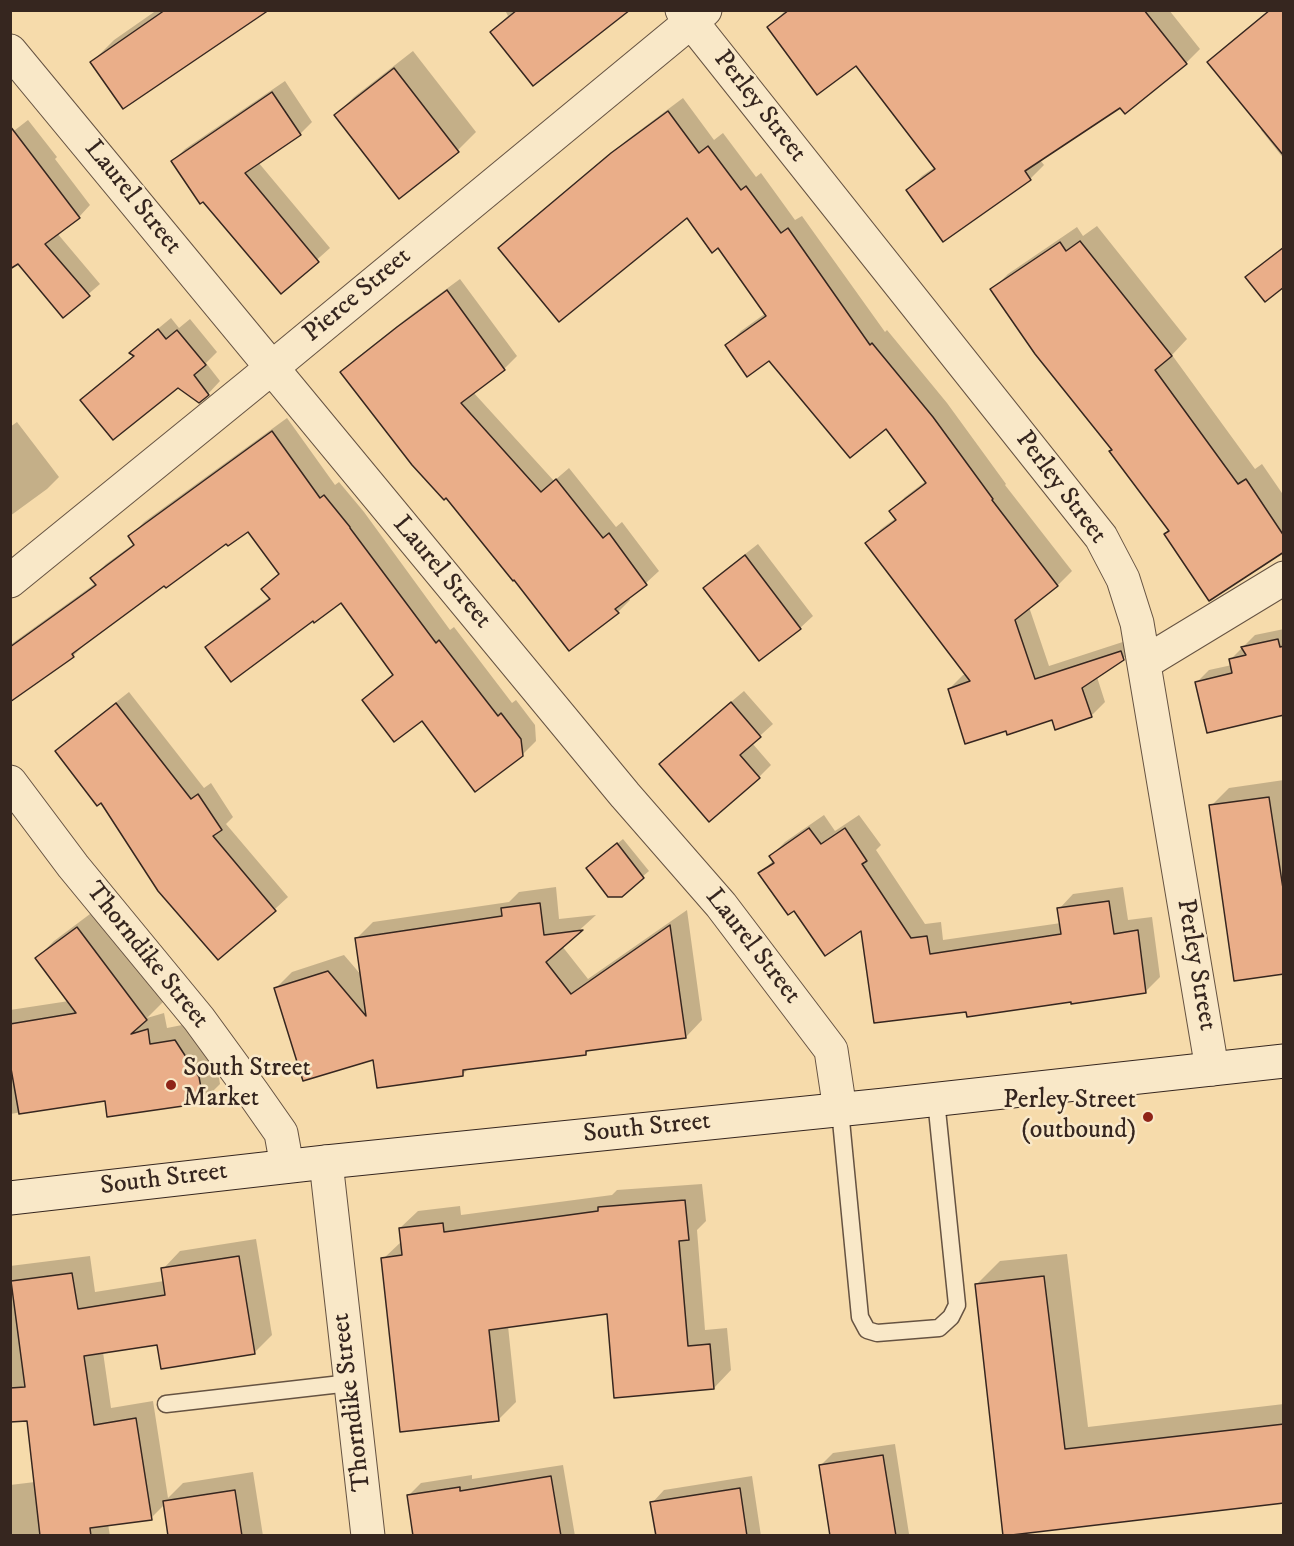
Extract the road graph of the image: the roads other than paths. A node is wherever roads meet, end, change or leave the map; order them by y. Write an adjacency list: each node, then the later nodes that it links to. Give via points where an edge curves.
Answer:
1 (693, 14): 3 (street, Pierce Street); 6 (street, Perley Street, via 1101,537 1123,579)
2 (10, 51): 3 (street, Laurel Street)
3 (271, 368): 5 (street, Pierce Street); 11 (street, Laurel Street, via 721,905 831,1050)
4 (1284, 578): 6 (street)
5 (10, 581)
6 (1144, 663): 9 (street, Perley Street)
7 (10, 782): 13 (street, Thorndike Street, via 73,866 200,1019 281,1133)
8 (1284, 1061): 9 (street, South Street)
9 (1212, 1069): 10 (street, South Street)
10 (936, 1100): 11 (street, South Street); 11 (lane, via 957,1305 939,1328 877,1333 867,1330 860,1317)
11 (840, 1110): 12 (street, South Street)
12 (326, 1162): 13 (street, South Street); 15 (street, Thorndike Street)
13 (287, 1166): 14 (street, South Street)
14 (10, 1198)
15 (350, 1383): 16 (lane); 17 (street, Thorndike Street)
16 (166, 1404)
17 (368, 1536)

